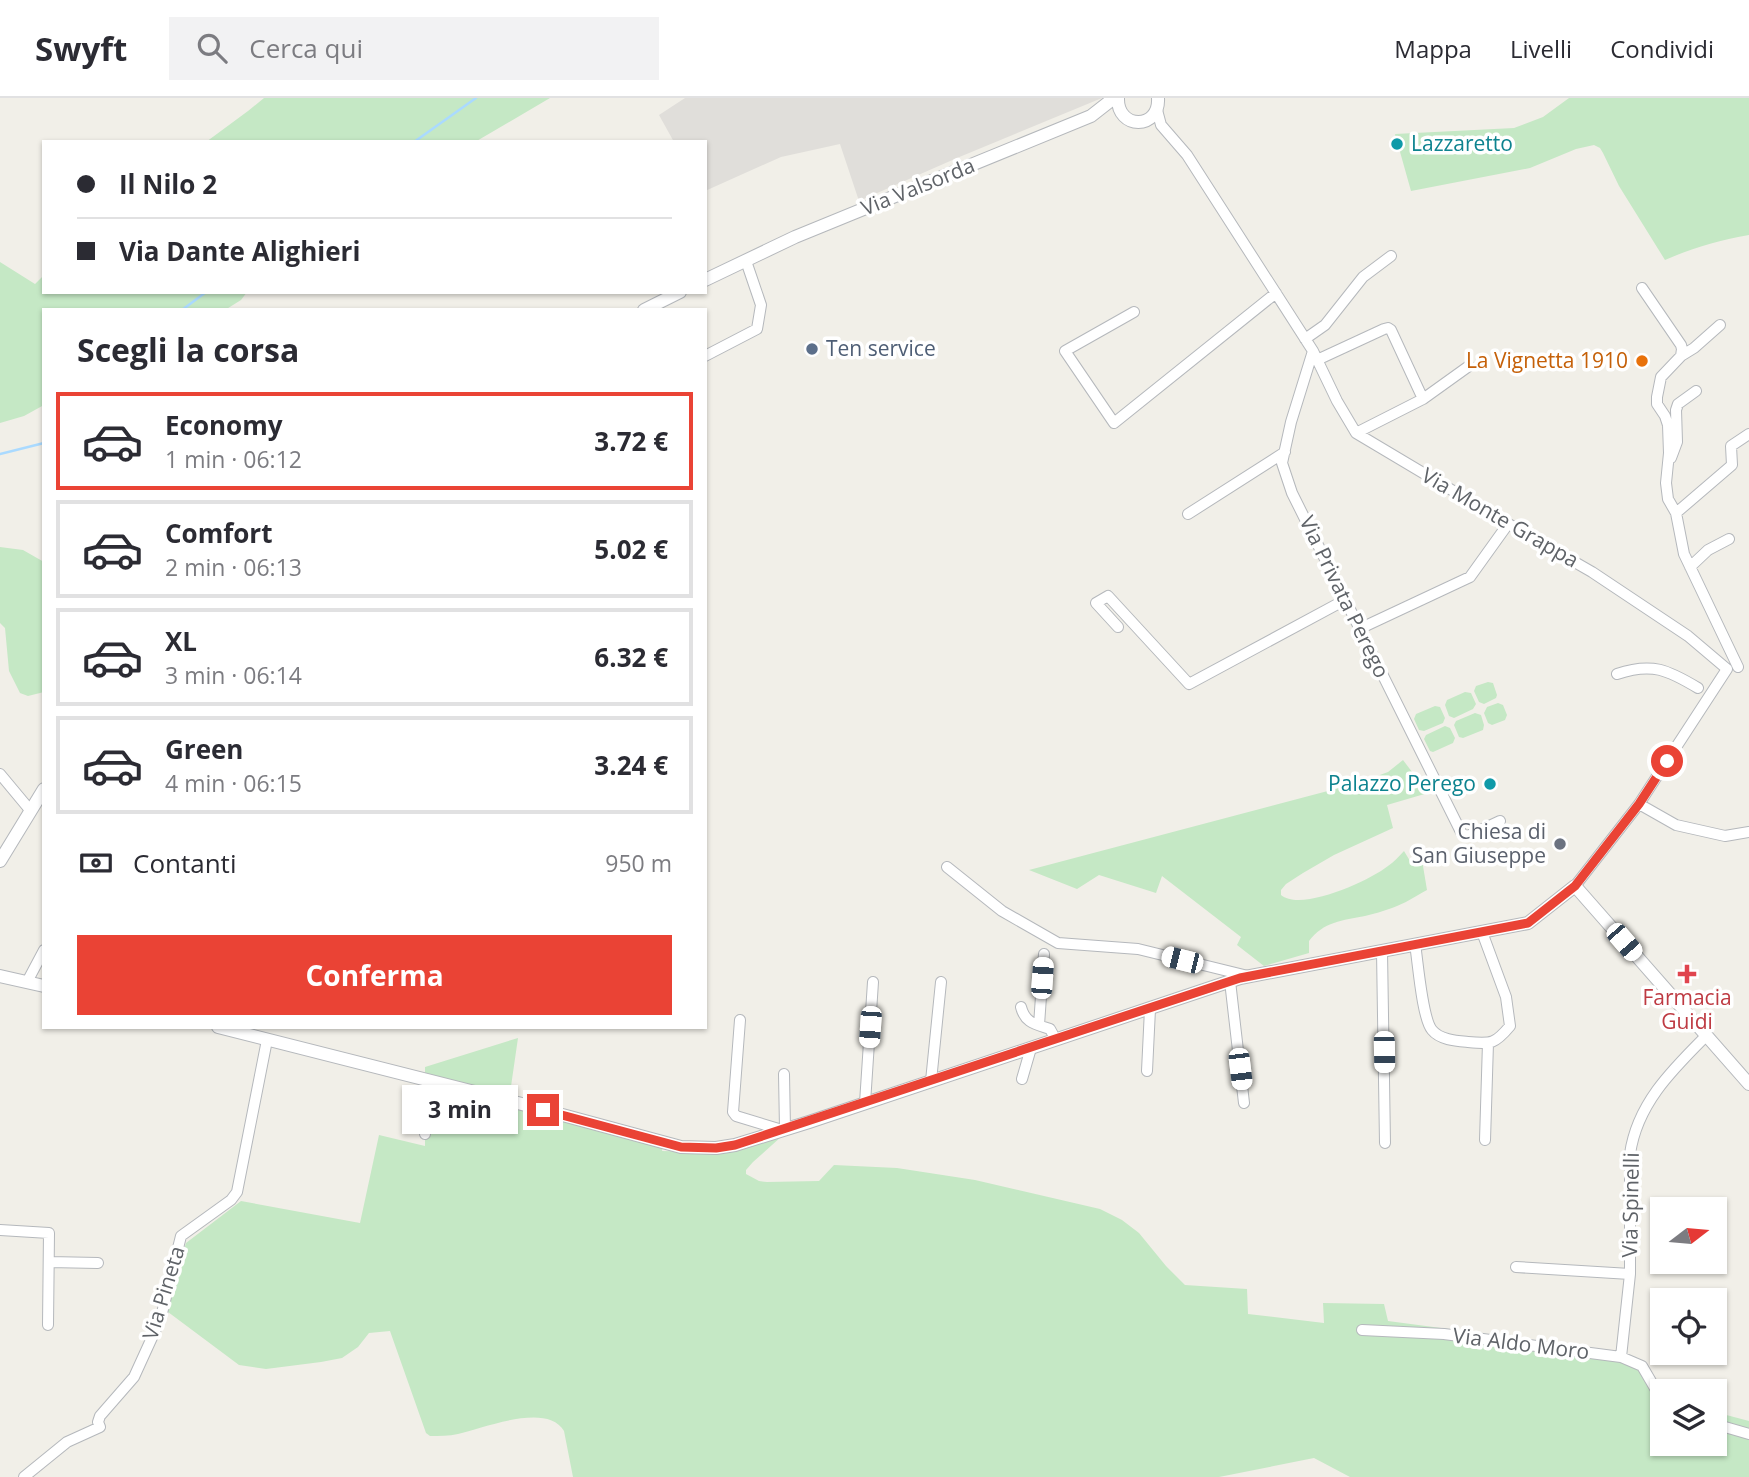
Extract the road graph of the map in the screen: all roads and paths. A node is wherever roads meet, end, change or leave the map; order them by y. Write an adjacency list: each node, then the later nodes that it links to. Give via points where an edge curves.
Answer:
1 (1116, 98): 3 (street, Via Valsorda); 4 (street)
2 (1158, 102): 5 (street); 6 (street, Via Monte Grappa, via 1161,125)
3 (1091, 116): 4 (street, Via Valsorda); 8 (street, Via Valsorda)
4 (1125, 118): 5 (street, Via Valsorda)
5 (1144, 121): 6 (street, Via Monte Grappa)
6 (1167, 132): 11 (street, Via Monte Grappa, via 1185,151)
7 (1391, 256): 16 (street, via 1363,277 1325,325)
8 (746, 261): 9 (street, Via Valsorda); 17 (street, via 761,305 757,329)
9 (707, 280)
10 (1642, 288): 19 (street, via 1681,345)
11 (1276, 293): 14 (street, via 1114,423 1065,351); 16 (street, Via Monte Grappa)
12 (676, 294): 13 (street)
13 (647, 308)
14 (1134, 312)
15 (1720, 325): 19 (street)
16 (1305, 339): 18 (street, Via Monte Grappa)
17 (707, 355)
18 (1315, 356): 22 (street, via 1388,328); 23 (street, Via Monte Grappa); 25 (street, Via Privata Perego)
19 (1681, 356): 26 (street, via 1661,377 1657,389 1657,404 1668,425)
20 (1469, 366): 22 (street)
21 (1696, 391): 26 (street, via 1678,404 1677,442)
22 (1423, 399): 23 (street)
23 (1356, 433): 29 (street, Via Monte Grappa)
24 (1749, 434): 27 (street, via 1731,446 1732,465)
25 (1284, 452): 28 (street); 32 (street, Via Privata Perego, via 1282,464 1292,493)
26 (1668, 464): 27 (street, via 1668,499)
27 (1676, 513): 31 (street)
28 (1188, 514)
29 (1508, 524): 34 (street, via 1469,577); 35 (street, Via Monte Grappa, via 1592,572)
30 (1729, 539): 31 (street)
31 (1690, 567): 35 (street)
32 (1345, 600): 33 (street, via 1189,684 1108,596 1096,603); 34 (street, Via Privata Perego)
33 (1118, 627)
34 (1359, 629): 42 (street, Via Privata Perego, via 1462,834 1468,836)
35 (1738, 668): 40 (street)
36 (1617, 674): 37 (street, via 1633,668 1664,670)
37 (1698, 688)
38 (0, 774): 41 (street)
39 (42, 792): 41 (street)
40 (1639, 804): 43 (street, via 1676,825 1726,836); 46 (street)
41 (30, 810): 44 (street)
42 (1500, 821)
43 (1749, 832)
44 (0, 861)
45 (947, 867): 53 (street, via 1002,911 1058,943 1138,949)
46 (1575, 886): 47 (street, via 1528,923); 64 (street)
47 (1482, 932): 48 (street); 67 (street, via 1506,997 1510,1026 1499,1040)
48 (1415, 944): 49 (street); 67 (street, via 1425,1011 1433,1031 1450,1041)
49 (1382, 951): 53 (street); 80 (street)
50 (42, 954): 55 (street)
51 (1044, 954): 62 (street)
52 (0, 976): 55 (street)
53 (1248, 976): 54 (street)
54 (1230, 981): 60 (street); 76 (street)
55 (27, 982): 58 (street)
56 (873, 982): 75 (street)
57 (941, 982): 73 (street)
58 (42, 986)
59 (1021, 1007): 62 (street, via 1030,1023)
60 (1150, 1009): 66 (street); 69 (street)
61 (740, 1020): 77 (street, via 733,1112)
62 (1039, 1025): 66 (street, via 1050,1029)
63 (226, 1029): 65 (street)
64 (1706, 1035): 74 (street); 85 (street, Via Spinelli, via 1665,1077 1638,1122 1630,1154)
65 (267, 1040): 72 (street); 92 (street, Via Pineta, via 237,1192 181,1236 155,1331 134,1377 100,1416 100,1427 67,1442)
66 (1056, 1040): 68 (street)
67 (1488, 1043): 79 (street)
68 (1031, 1048): 71 (street); 73 (street)
69 (1147, 1071)
70 (784, 1074): 77 (street)
71 (1022, 1079)
72 (428, 1080): 77 (street, via 681,1147 735,1145); 78 (street)
73 (931, 1081): 75 (street)
74 (1749, 1084)
75 (865, 1103): 77 (street)
76 (1244, 1103)
77 (784, 1130)
78 (425, 1134)
79 (1485, 1140)
80 (1385, 1143)
81 (0, 1230): 82 (street, via 49,1233)
82 (49, 1262): 83 (street); 86 (street)
83 (98, 1263)
84 (1516, 1267): 85 (street, Via Spinelli)
85 (1630, 1274): 88 (street, Via Spinelli)
86 (48, 1325)
87 (1362, 1330): 88 (street, Via Aldo Moro, via 1444,1334)
88 (1621, 1357): 89 (street, Via Aldo Moro, via 1642,1366)
89 (1650, 1380)
90 (1727, 1426): 91 (street)
91 (1749, 1434)
92 (24, 1477)

